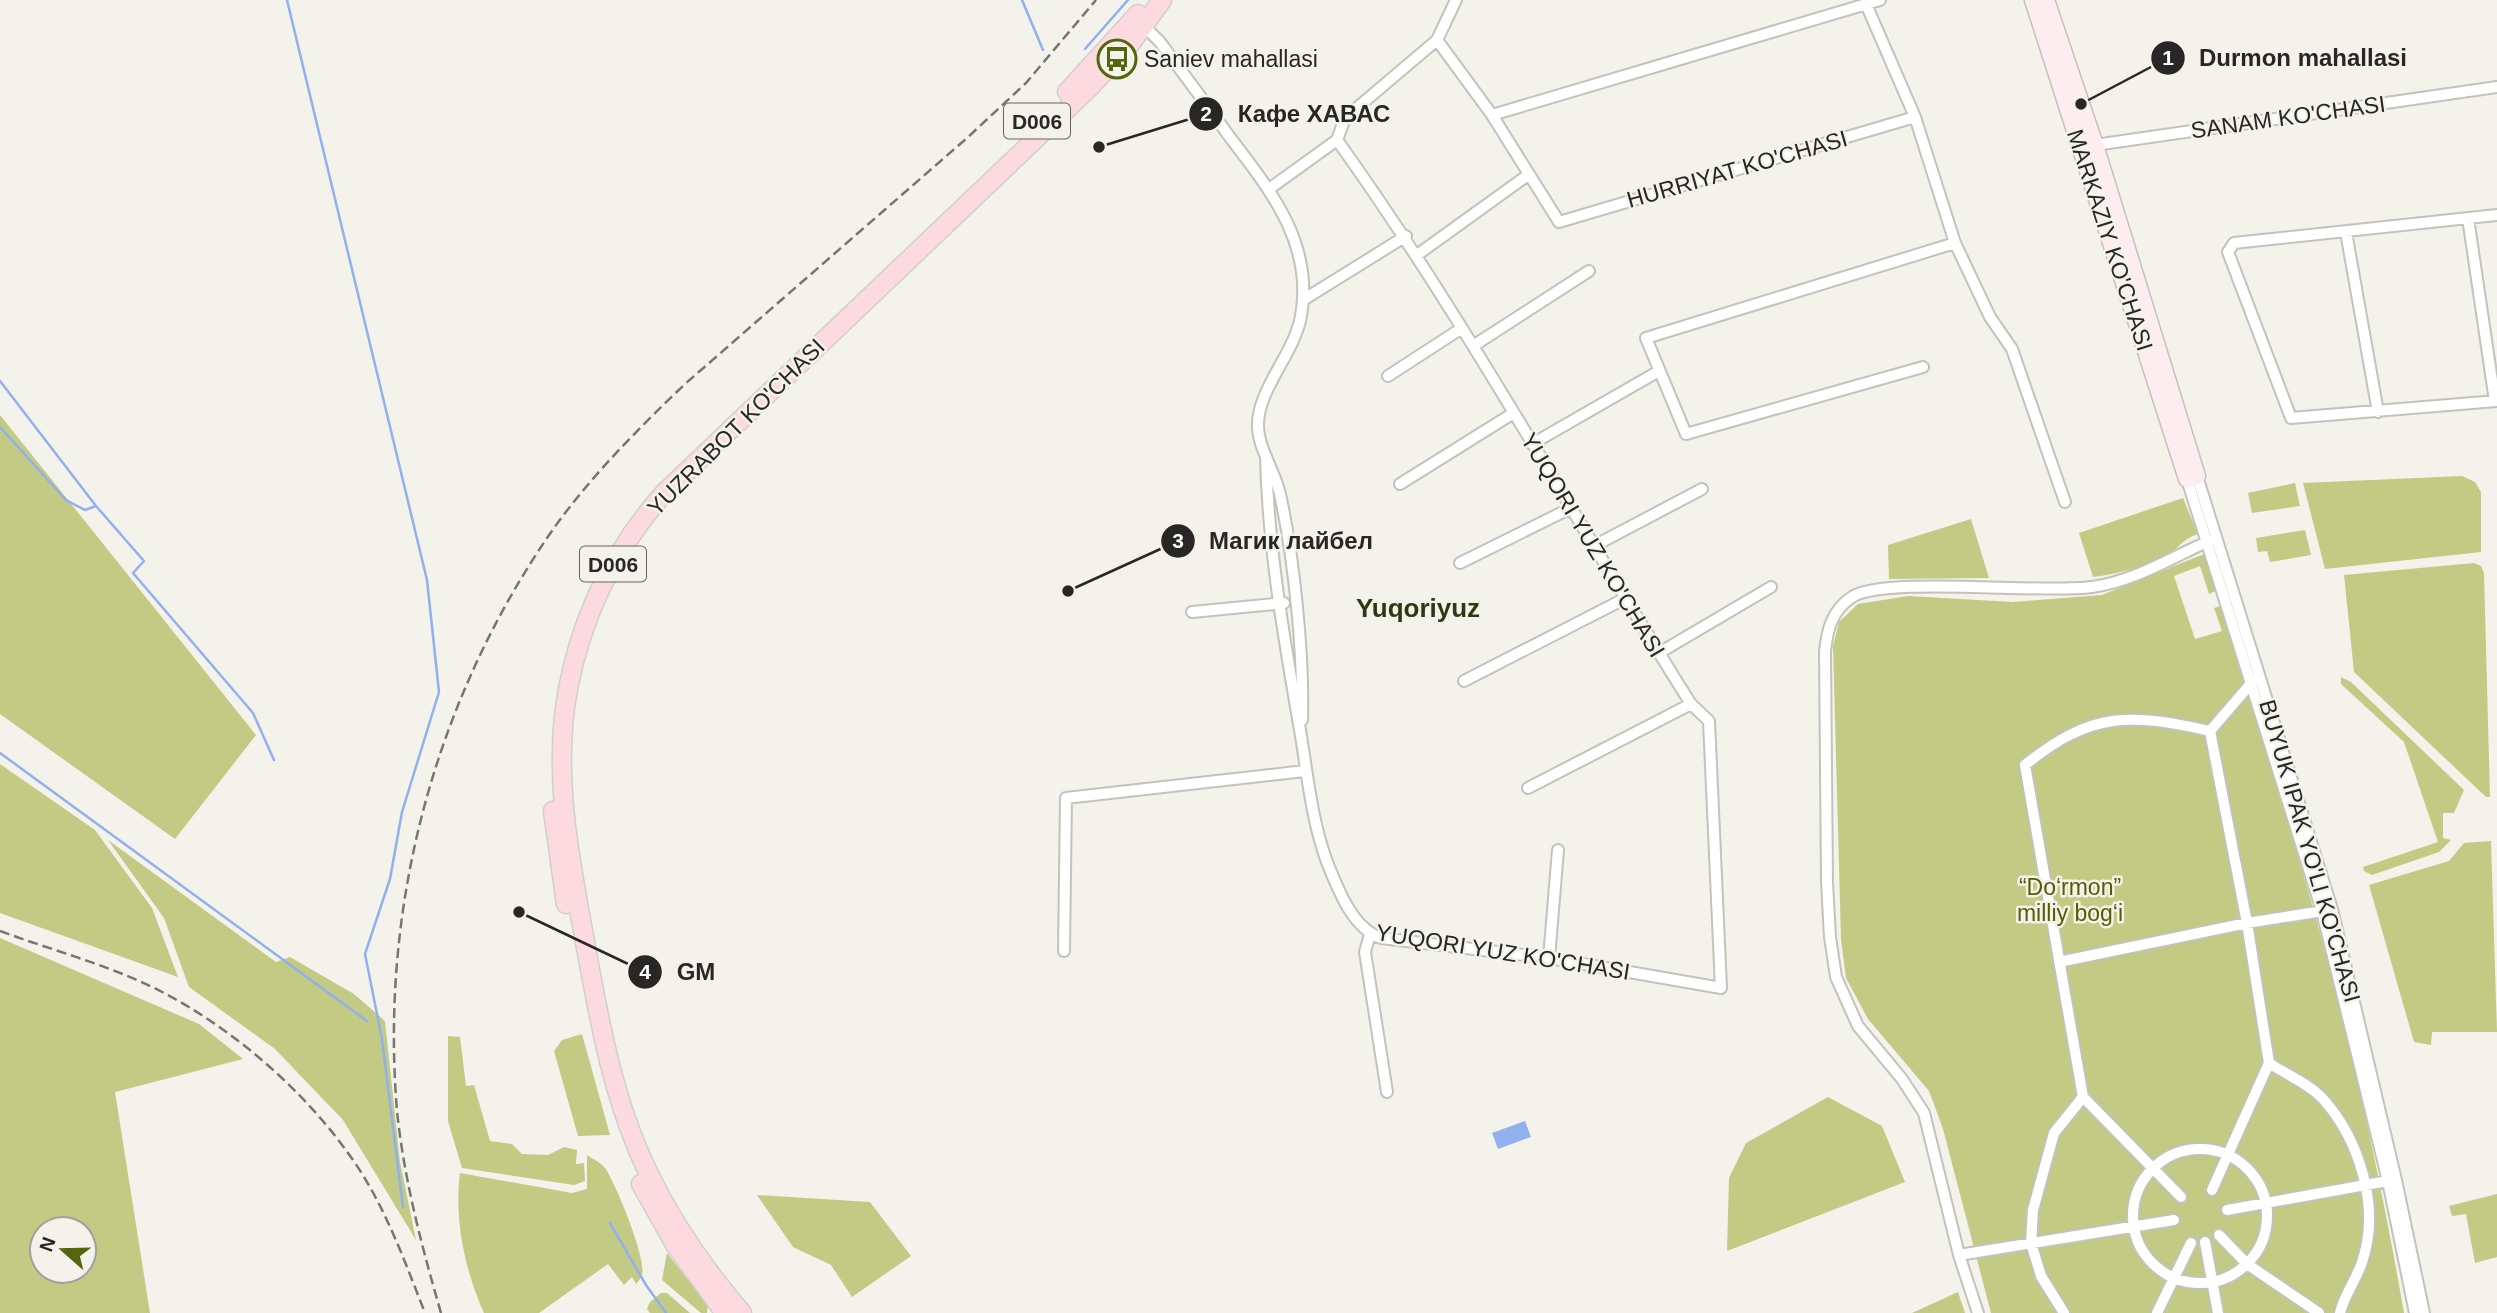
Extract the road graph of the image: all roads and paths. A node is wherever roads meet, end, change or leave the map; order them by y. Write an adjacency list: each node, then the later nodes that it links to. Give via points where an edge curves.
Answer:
1 (1148, 0): 8 (main road, YUZRABOT KO'CHASI / D006)
2 (1162, 0): 8 (main road, YUZRABOT KO'CHASI / D006)
3 (1456, 0): 9 (street)
4 (1880, 0): 7 (street)
5 (2033, 0): 14 (street, MARKAZIY KO'CHASI)
6 (2046, 0): 14 (street, MARKAZIY KO'CHASI)
7 (1866, 4): 11 (street); 12 (street)
8 (1139, 22): 16 (street, YUQORI YUZ KO'CHASI, via 1160,42); 84 (main road, YUZRABOT KO'CHASI / D006, via 1033,133 663,478 632,514 600,564 565,656 553,727 553,810 561,880 598,1060 641,1185 676,1246)
9 (1437, 40): 11 (street); 13 (street, via 1345,118)
10 (2497, 87): 14 (street, SANAM KO'CHASI)
11 (1492, 115): 15 (street)
12 (1915, 117): 15 (street, HURRIYAT KO'CHASI, via 1559,222); 21 (street)
13 (1337, 139): 16 (street); 20 (street, YUQORI YUZ KO'CHASI)
14 (2087, 147): 35 (street, MARKAZIY KO'CHASI)
15 (1528, 176): 22 (street)
16 (1269, 189): 24 (street, YUQORI YUZ KO'CHASI, via 1298,247)
17 (2497, 215): 18 (street)
18 (2468, 218): 19 (street); 30 (street)
19 (2346, 232): 31 (street); 31 (street, via 2234,243 2228,248 2291,418)
20 (1406, 236): 22 (street, YUQORI YUZ KO'CHASI); 24 (street)
21 (1955, 243): 28 (street, via 1646,338); 38 (street, via 1990,317 2012,349)
22 (1417, 255): 25 (street, YUQORI YUZ KO'CHASI)
23 (1589, 271): 26 (street)
24 (1303, 300): 34 (street, YUQORI YUZ KO'CHASI, via 1298,330 1258,424)
25 (1462, 328): 26 (street, YUQORI YUZ KO'CHASI); 29 (street)
26 (1473, 346): 32 (street, YUQORI YUZ KO'CHASI)
27 (1923, 367): 28 (street, via 1685,434)
28 (1659, 371): 33 (street)
29 (1388, 376)
30 (2496, 401): 31 (street)
31 (2378, 412)
32 (1512, 414): 33 (street, YUQORI YUZ KO'CHASI); 36 (street)
33 (1532, 444): 39 (street, YUQORI YUZ KO'CHASI)
34 (1266, 456): 45 (street, YUQORI YUZ KO'CHASI, via 1280,492); 46 (street, YUQORI YUZ KO'CHASI)
35 (2192, 477): 40 (street, BUYUK IPAK YO'LI KO'CHASI)
36 (1400, 484)
37 (1702, 489): 41 (street)
38 (2065, 502)
39 (1569, 509): 41 (street, YUQORI YUZ KO'CHASI); 42 (street)
40 (2212, 540): 49 (street, BUYUK IPAK YO'LI KO'CHASI); 80 (street, via 2131,576 2092,587 1862,593 1845,603 1829,624 1825,652 1827,882 1836,977 1858,1026 1924,1113)
41 (1592, 547): 44 (street, YUQORI YUZ KO'CHASI)
42 (1460, 563)
43 (1771, 587): 48 (street)
44 (1626, 598): 48 (street, YUQORI YUZ KO'CHASI); 50 (street)
45 (1294, 602): 46 (street); 53 (street, YUQORI YUZ KO'CHASI, via 1303,699)
46 (1280, 603): 47 (street); 53 (street, YUQORI YUZ KO'CHASI)
47 (1192, 612)
48 (1659, 653): 51 (street, YUQORI YUZ KO'CHASI)
49 (2255, 680): 52 (street); 57 (street, BUYUK IPAK YO'LI KO'CHASI)
50 (1464, 681)
51 (1691, 704): 55 (street); 61 (street, YUQORI YUZ KO'CHASI, via 1710,722 1721,988)
52 (2210, 731): 58 (street); 62 (street, via 2140,718 2110,719 2047,747 2025,765)
53 (1301, 737): 54 (street, YUQORI YUZ KO'CHASI)
54 (1305, 771): 59 (street, YUQORI YUZ KO'CHASI, via 1327,863 1355,919); 60 (street, via 1066,798)
55 (1528, 788)
56 (1558, 850): 61 (street)
57 (2327, 910): 58 (street); 68 (street, BUYUK IPAK YO'LI KO'CHASI)
58 (2247, 923): 62 (street); 63 (street)
59 (1370, 934): 61 (street, YUQORI YUZ KO'CHASI); 64 (street, via 1366,952)
60 (1064, 951)
61 (1549, 958)
62 (2059, 962): 65 (street)
63 (2269, 1063): 66 (street); 69 (street, via 2322,1097 2351,1142)
64 (1387, 1092)
65 (2083, 1097): 67 (street); 78 (street, via 2054,1133 2033,1210)
66 (2228, 1153): 67 (street, via 2200,1147 2175,1152); 70 (street); 72 (street, via 2248,1167)
67 (2152, 1167): 71 (street); 75 (street, via 2137,1191)
68 (2392, 1180): 69 (street); 91 (street, BUYUK IPAK YO'LI KO'CHASI); 92 (street, BUYUK IPAK YO'LI KO'CHASI)
69 (2365, 1185): 72 (street); 90 (street, via 2370,1216 2363,1259)
70 (2212, 1191)
71 (2181, 1197)
72 (2267, 1203): 73 (street); 81 (street, via 2264,1239)
73 (2227, 1210)
74 (2174, 1220): 75 (street)
75 (2133, 1227): 78 (street); 82 (street, via 2152,1264)
76 (2219, 1235): 81 (street)
77 (2205, 1242): 83 (street)
78 (2031, 1243): 80 (street); 86 (street, via 2041,1276)
79 (2190, 1243): 82 (street)
80 (1959, 1255): 85 (street)
81 (2247, 1264): 83 (street); 89 (street)
82 (2173, 1278): 83 (street); 87 (street)
83 (2213, 1283): 88 (street)
84 (733, 1312)
85 (1978, 1313)
86 (2064, 1313)
87 (2157, 1313)
88 (2218, 1313)
89 (2319, 1313)
90 (2340, 1313)
91 (2415, 1313)
92 (2424, 1313)

